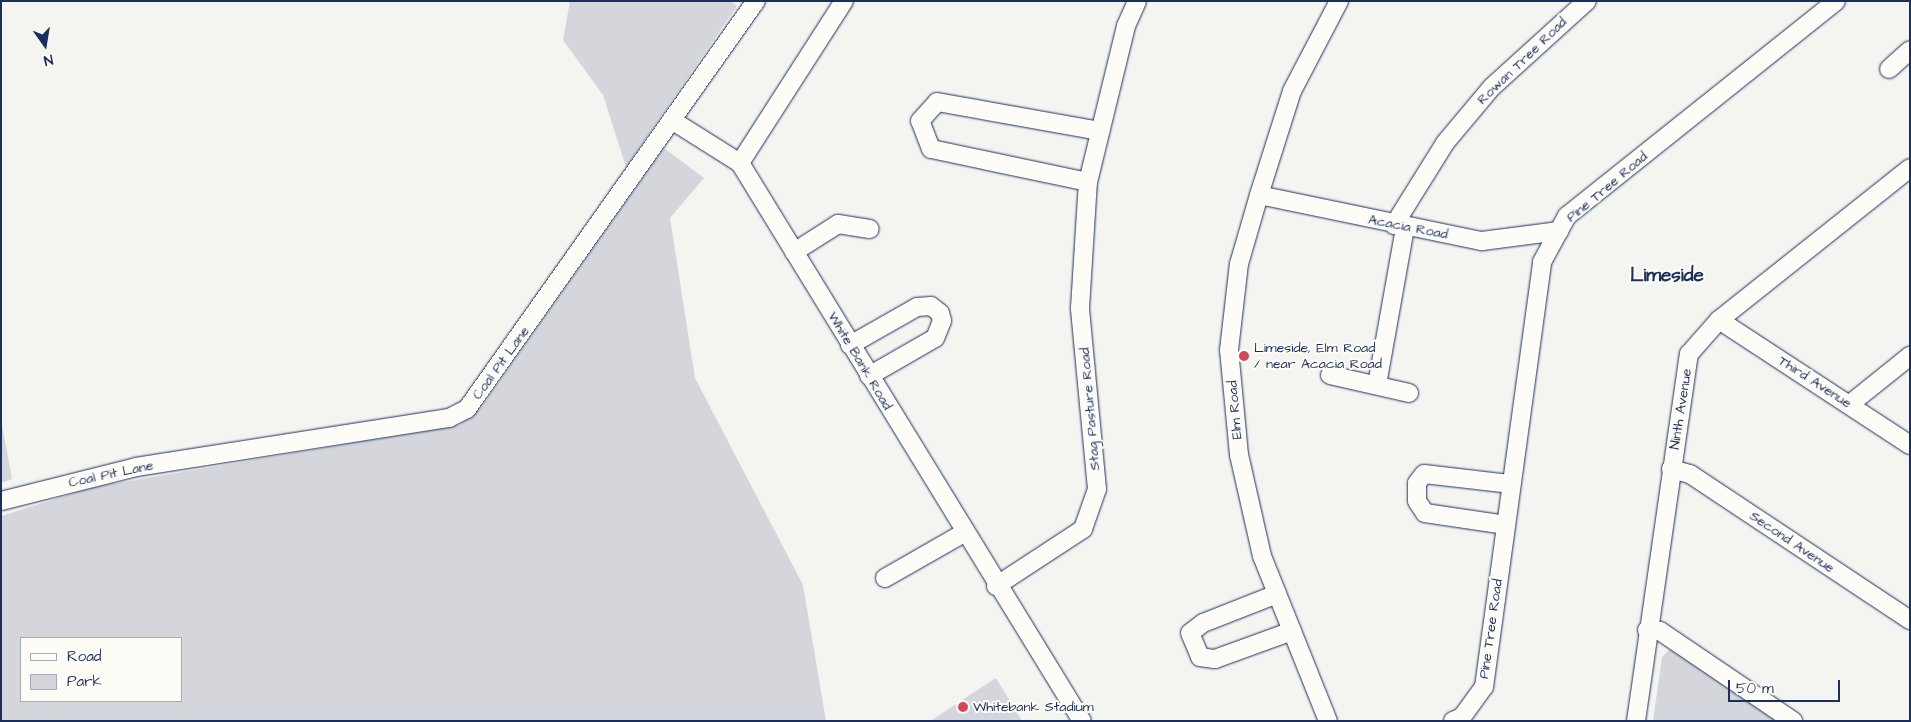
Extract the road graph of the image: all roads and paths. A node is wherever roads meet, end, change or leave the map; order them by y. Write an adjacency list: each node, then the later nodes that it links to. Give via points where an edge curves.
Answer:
1 (756, 1): 9 (street, Coal Pit Lane)
2 (844, 1): 11 (street)
3 (1137, 1): 10 (street, Stag Pasture Road)
4 (1339, 1): 14 (street, Elm Road, via 1292,91)
5 (1587, 1): 15 (street, Rowan Tree Road, via 1492,87 1444,143)
6 (1836, 1): 17 (street, Pine Tree Road, via 1567,216)
7 (1910, 50): 8 (street)
8 (1888, 69)
9 (672, 121): 11 (street); 30 (street, Coal Pit Lane, via 467,409 449,418 343,437 136,467)
10 (1100, 131): 13 (street, Stag Pasture Road); 13 (street, via 937,102 920,121 931,150)
11 (740, 163): 18 (street, White Bank Road)
12 (1910, 168): 19 (street, Ninth Avenue)
13 (1088, 182): 34 (street, Stag Pasture Road, via 1080,308 1097,489 1083,528)
14 (1259, 195): 15 (street, Acacia Road); 35 (street, Elm Road, via 1239,264 1230,350 1239,455 1262,556)
15 (1400, 226): 17 (street, Acacia Road, via 1482,241); 24 (street)
16 (870, 229): 18 (street, via 838,224)
17 (1559, 231): 29 (street, Pine Tree Road, via 1542,262)
18 (794, 252): 20 (street, White Bank Road)
19 (1719, 320): 26 (street, Third Avenue); 28 (street, Ninth Avenue, via 1689,354)
20 (850, 345): 23 (street, White Bank Road); 23 (street, via 917,307 932,306 940,312 942,321 935,338)
21 (1910, 356): 26 (street)
22 (1330, 375): 24 (street)
23 (868, 376): 32 (street, White Bank Road)
24 (1377, 385): 25 (street)
25 (1409, 393)
26 (1850, 404): 27 (street, Third Avenue)
27 (1910, 445)
28 (1671, 470): 36 (street, Second Avenue, via 1690,474); 37 (street, Ninth Avenue)
29 (1511, 484): 31 (street, Pine Tree Road); 31 (street, via 1424,474 1417,483 1417,501 1425,513)
30 (1, 501)
31 (1506, 525): 41 (street, Pine Tree Road, via 1484,687 1462,717)
32 (964, 533): 33 (street); 34 (street, White Bank Road)
33 (885, 578)
34 (996, 586): 39 (street, White Bank Road)
35 (1277, 594): 38 (street, Elm Road); 38 (street, via 1203,623 1190,633 1200,657 1215,659)
36 (1910, 620)
37 (1648, 630): 42 (street, Ninth Avenue); 43 (street, via 1660,631)
38 (1292, 631): 40 (street, Elm Road)
39 (1082, 721)
40 (1328, 721)
41 (1453, 721)
42 (1636, 721)
43 (1793, 721)

